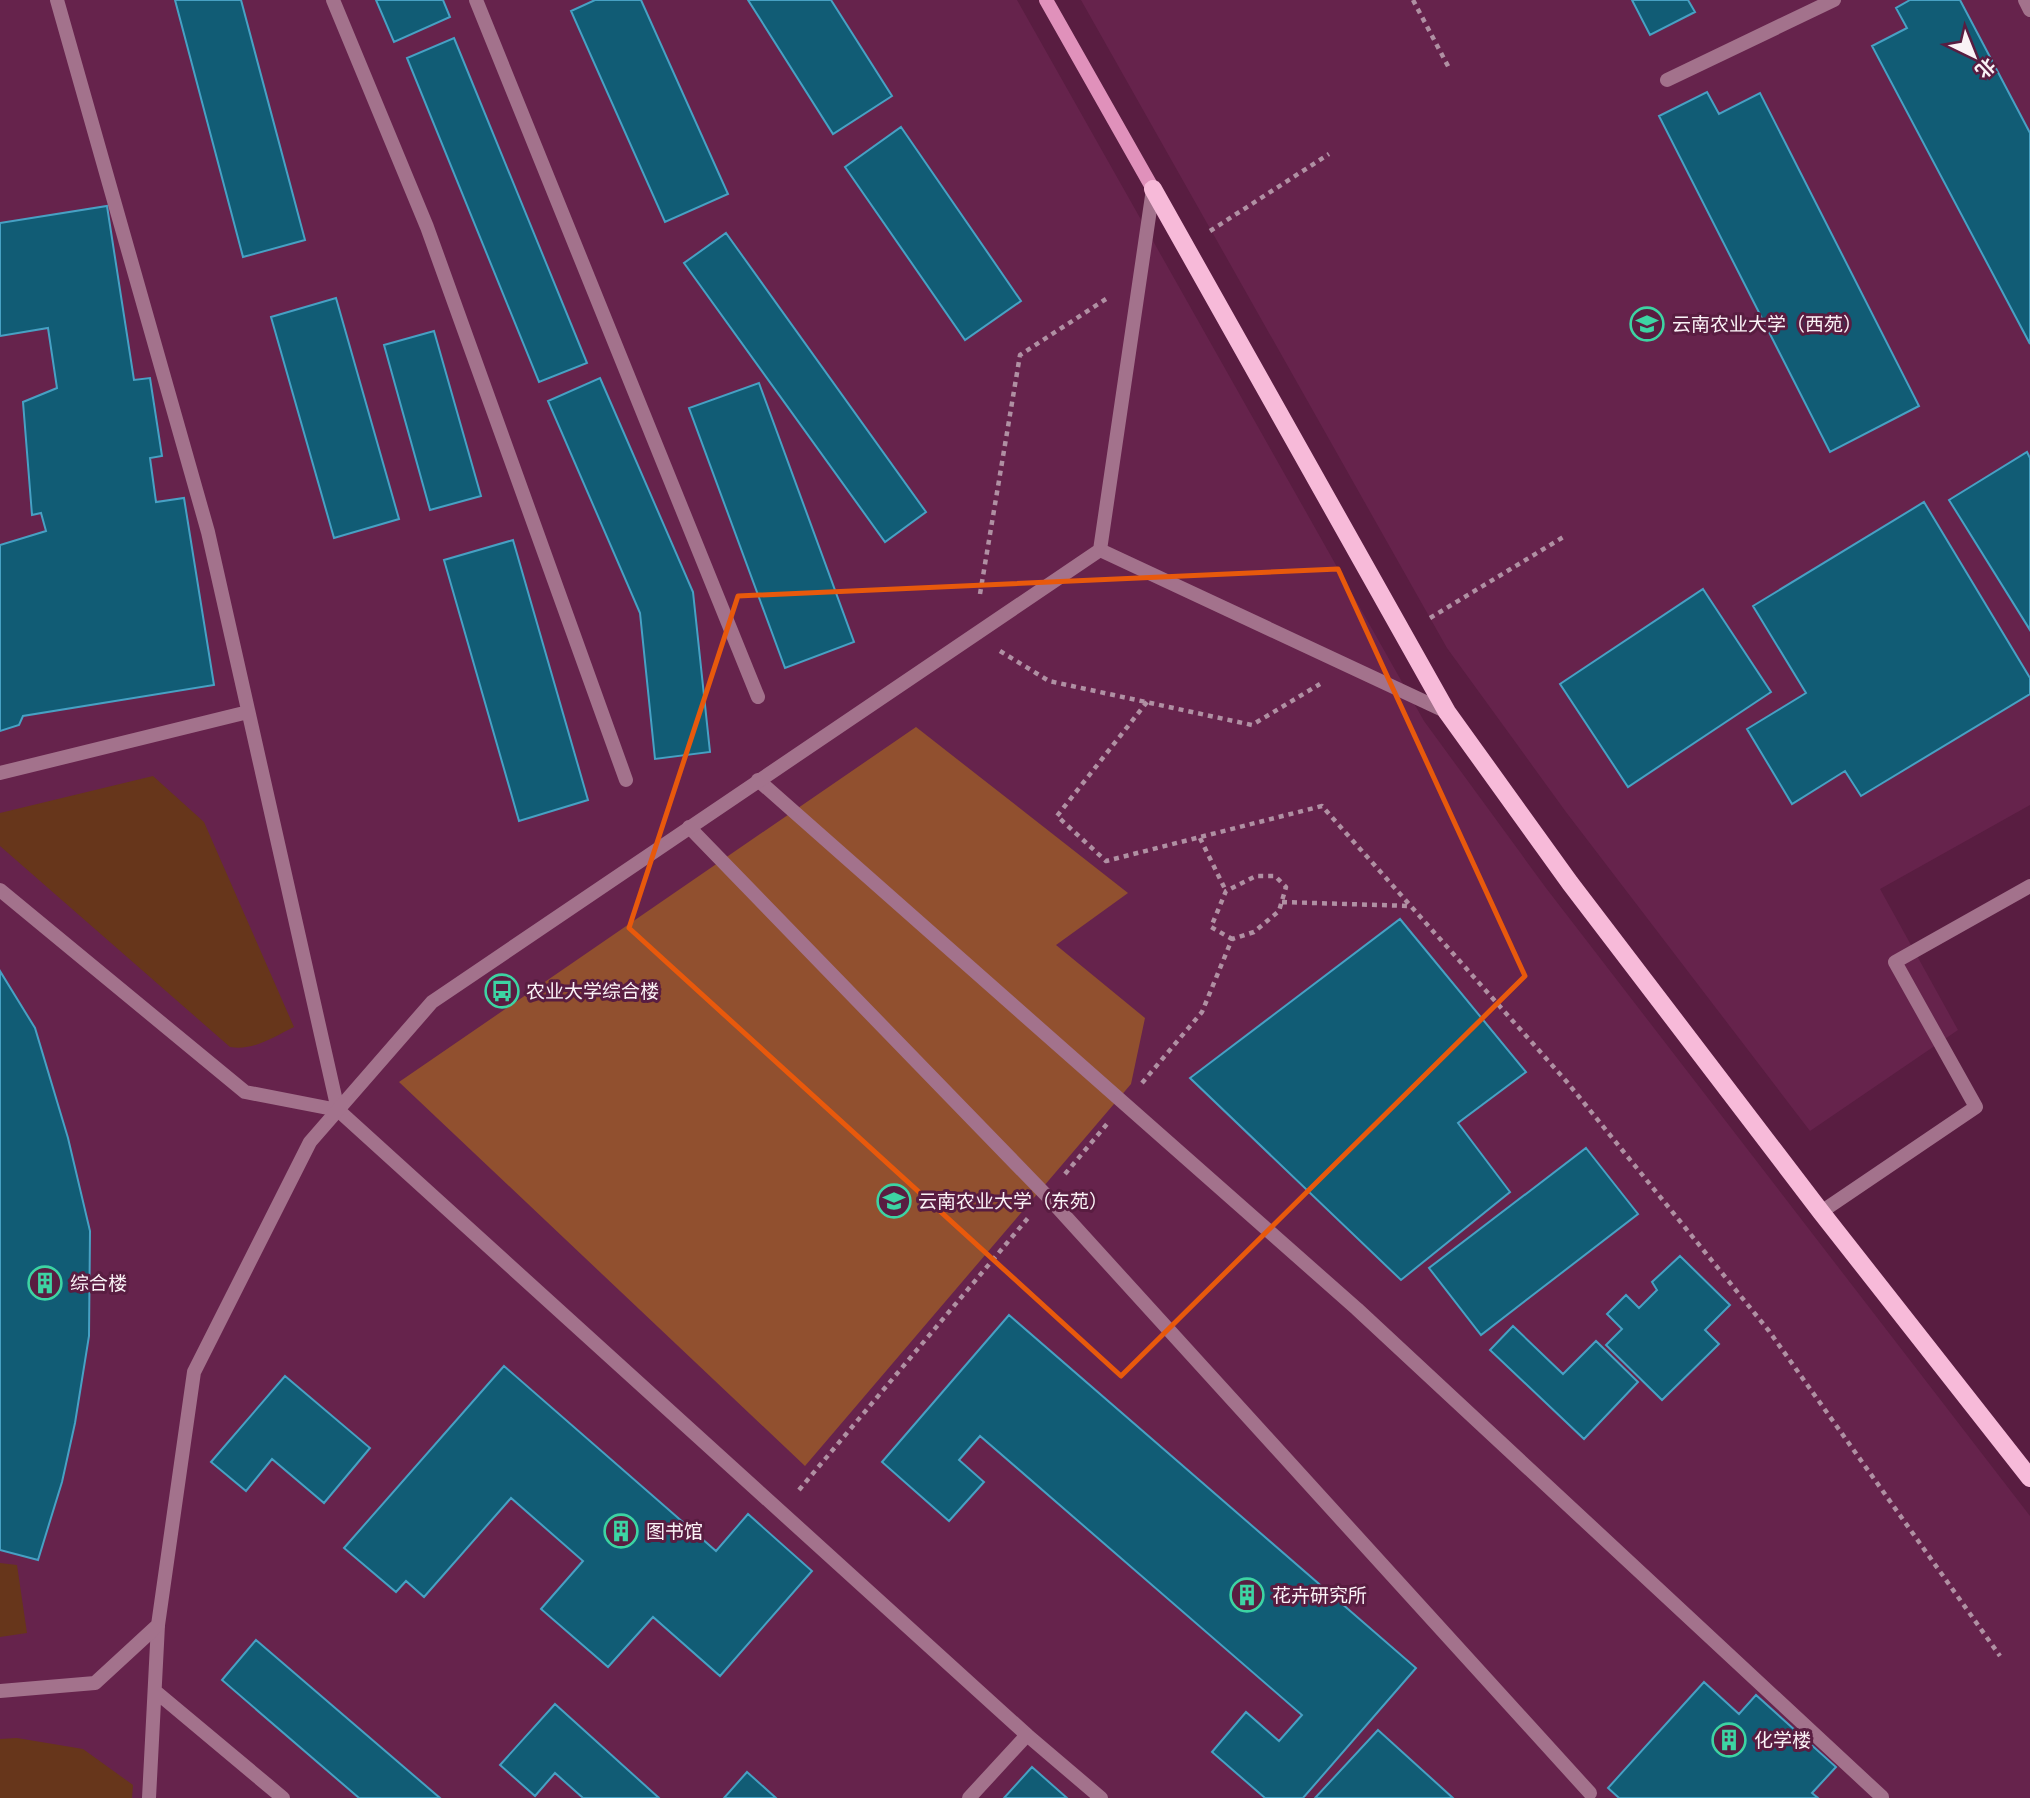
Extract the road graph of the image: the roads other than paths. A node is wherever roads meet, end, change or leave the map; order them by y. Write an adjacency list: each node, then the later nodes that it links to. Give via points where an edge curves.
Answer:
1 (57, 0): 12 (street, via 208,532)
2 (333, 0): 15 (street, via 427,228)
3 (476, 0): 11 (street)
4 (1046, 0): 9 (main road)
5 (1834, 0): 8 (street)
6 (2025, 0): 7 (street)
7 (2030, 9)
8 (1667, 80)
9 (1153, 189): 10 (street); 13 (main road)
10 (1100, 550): 13 (street); 16 (street)
11 (758, 697)
12 (248, 712): 14 (street); 20 (street)
13 (1447, 712): 21 (main road)
14 (0, 773)
15 (626, 780)
16 (758, 780): 17 (street); 28 (street, via 1357,1310)
17 (690, 827): 20 (street, via 432,1002); 27 (street, via 1047,1196)
18 (2030, 886): 21 (street, via 1895,962 1976,1107)
19 (0, 890): 20 (street, via 245,1092)
20 (338, 1110): 23 (street, via 310,1142 194,1372); 26 (street)
21 (1821, 1212): 22 (main road)
22 (2030, 1478)
23 (158, 1625): 24 (street, via 95,1683); 25 (street)
24 (0, 1690)
25 (155, 1691): 29 (street); 30 (street)
26 (1027, 1735): 31 (street); 32 (street)
27 (1590, 1793)
28 (1882, 1797)
29 (149, 1798)
30 (283, 1798)
31 (969, 1798)
32 (1101, 1798)

